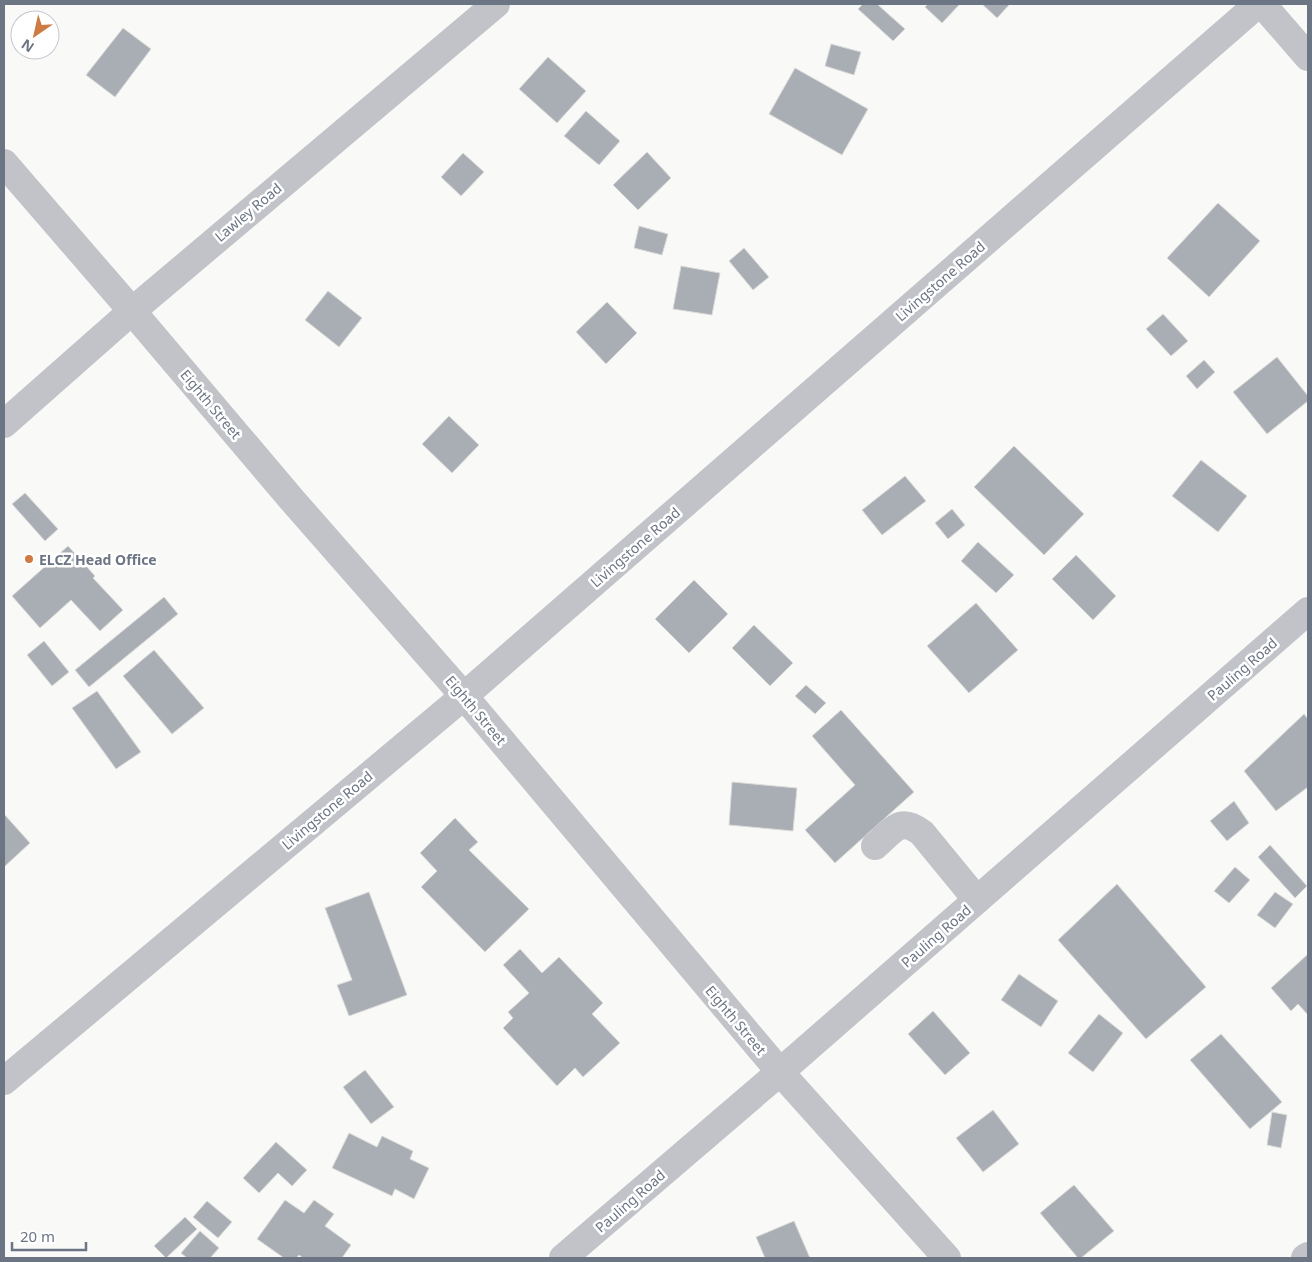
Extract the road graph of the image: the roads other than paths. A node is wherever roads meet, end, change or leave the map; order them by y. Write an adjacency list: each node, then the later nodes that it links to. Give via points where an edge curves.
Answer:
1 (496, 4): 6 (street, Lawley Road)
2 (1258, 4): 9 (street, Livingstone Road)
3 (1262, 4): 4 (street)
4 (1308, 57)
5 (4, 163): 6 (street, Eighth Street)
6 (132, 311): 7 (street, Lawley Road); 9 (street, Eighth Street, via 293,502)
7 (4, 424)
8 (1308, 611): 11 (street, Pauling Road)
9 (464, 696): 12 (street, Eighth Street); 13 (street, Livingstone Road)
10 (875, 846): 11 (street, via 906,824 922,833 948,880)
11 (977, 900): 12 (street, Pauling Road)
12 (780, 1072): 15 (street, Pauling Road); 16 (street, Eighth Street)
13 (4, 1081)
14 (1308, 1256): 17 (street)
15 (563, 1258)
16 (947, 1258)
17 (1305, 1258)

